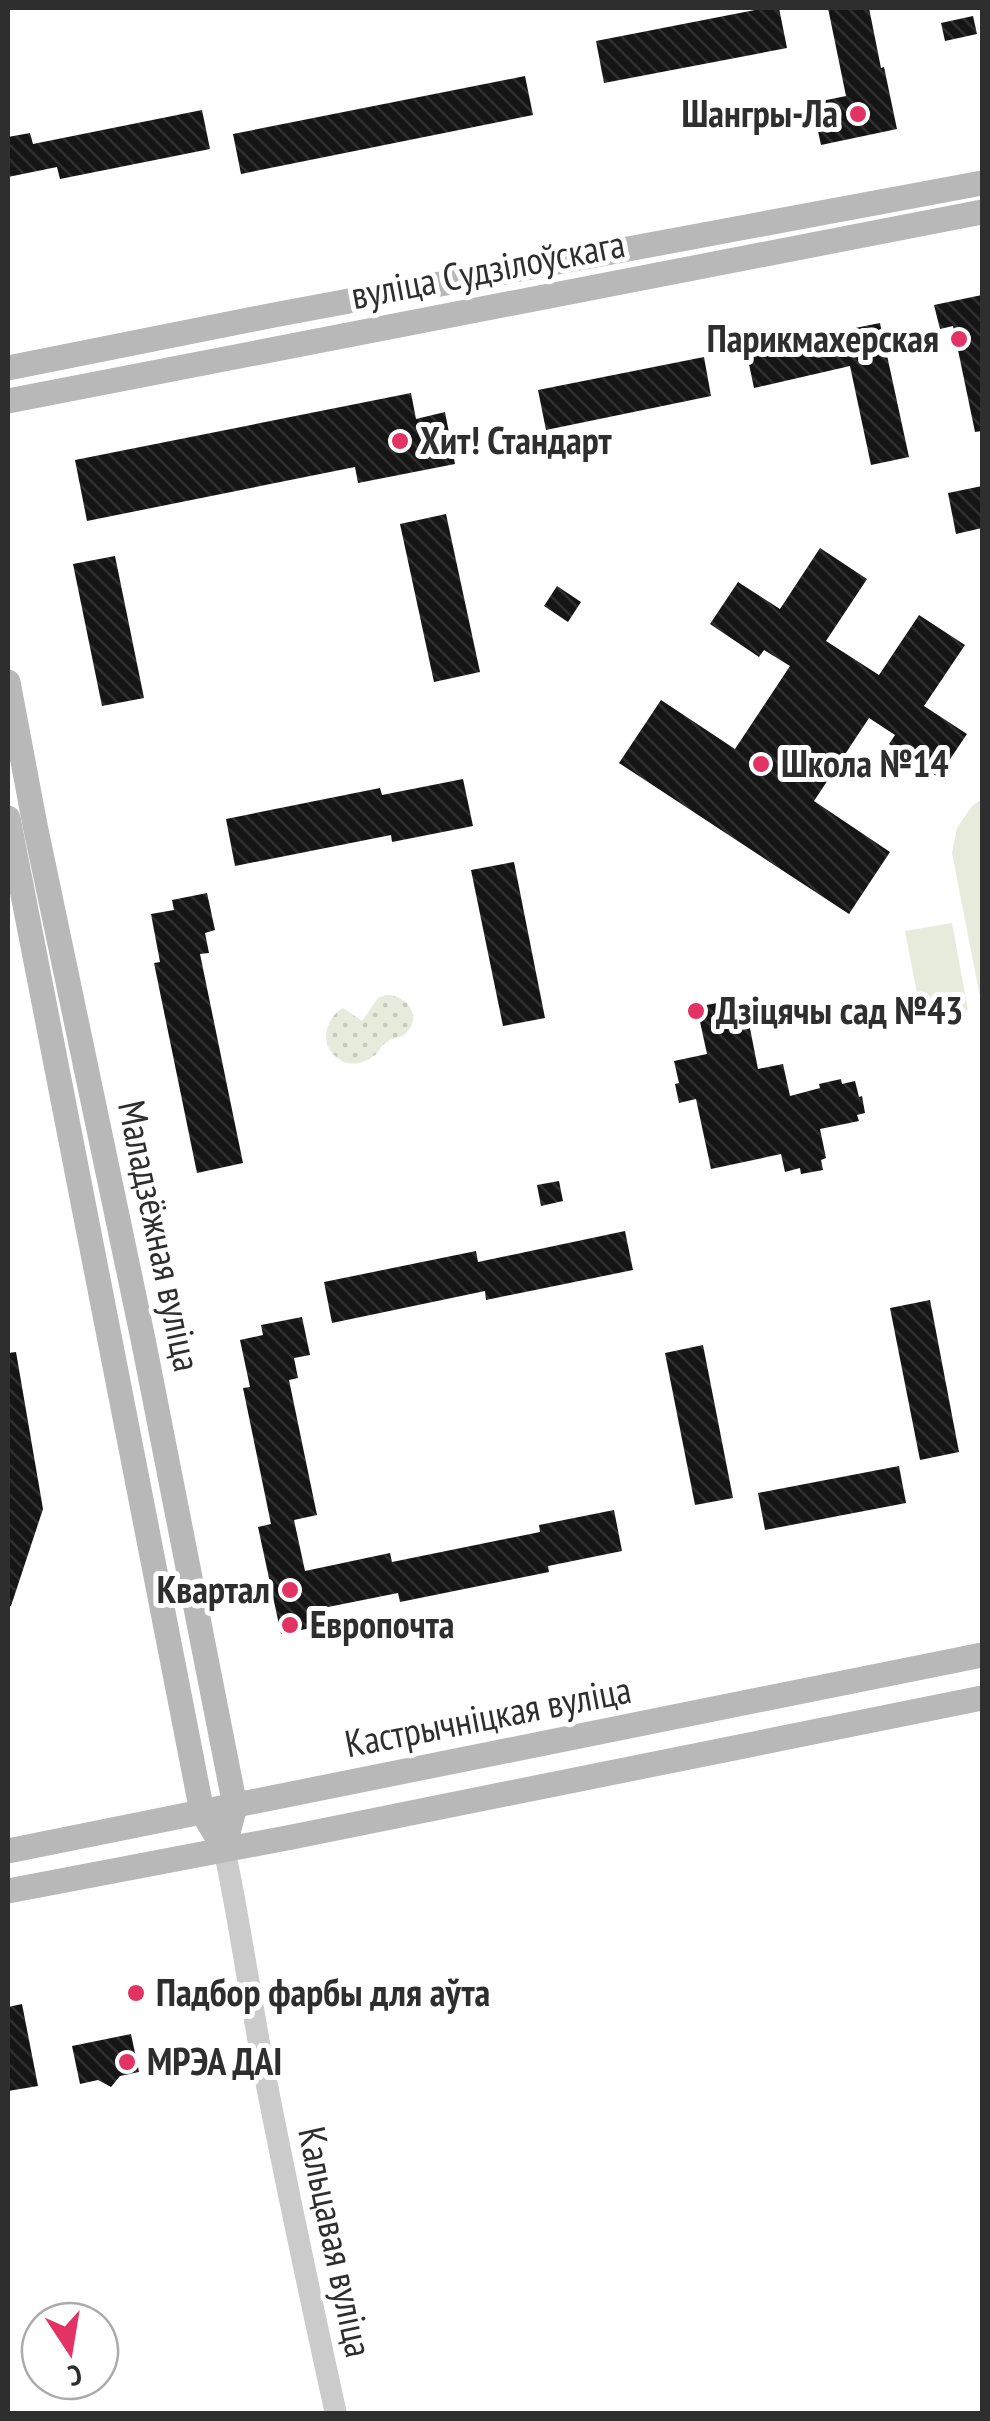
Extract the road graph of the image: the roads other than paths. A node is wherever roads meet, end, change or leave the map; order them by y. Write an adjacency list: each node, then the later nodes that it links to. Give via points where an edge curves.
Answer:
1 (982, 183): 3 (main road, вуліца Судзілоўскага)
2 (982, 212): 4 (main road, вуліца Судзілоўскага)
3 (8, 368)
4 (8, 401)
5 (8, 682): 9 (main road, Маладзёжная вуліца)
6 (8, 818): 10 (main road, Маладзёжная вуліца)
7 (982, 1656): 9 (main road, Кастрычніцкая вуліца)
8 (982, 1698): 11 (main road, Кастрычніцкая вуліца)
9 (235, 1806): 10 (main road, Кастрычніцкая вуліца); 11 (main road)
10 (202, 1812): 11 (main road); 12 (main road, Кастрычніцкая вуліца)
11 (224, 1848): 13 (main road, Кастрычніцкая вуліца); 14 (street, Кальцавая вуліца)
12 (8, 1851)
13 (8, 1891)
14 (336, 2414)

